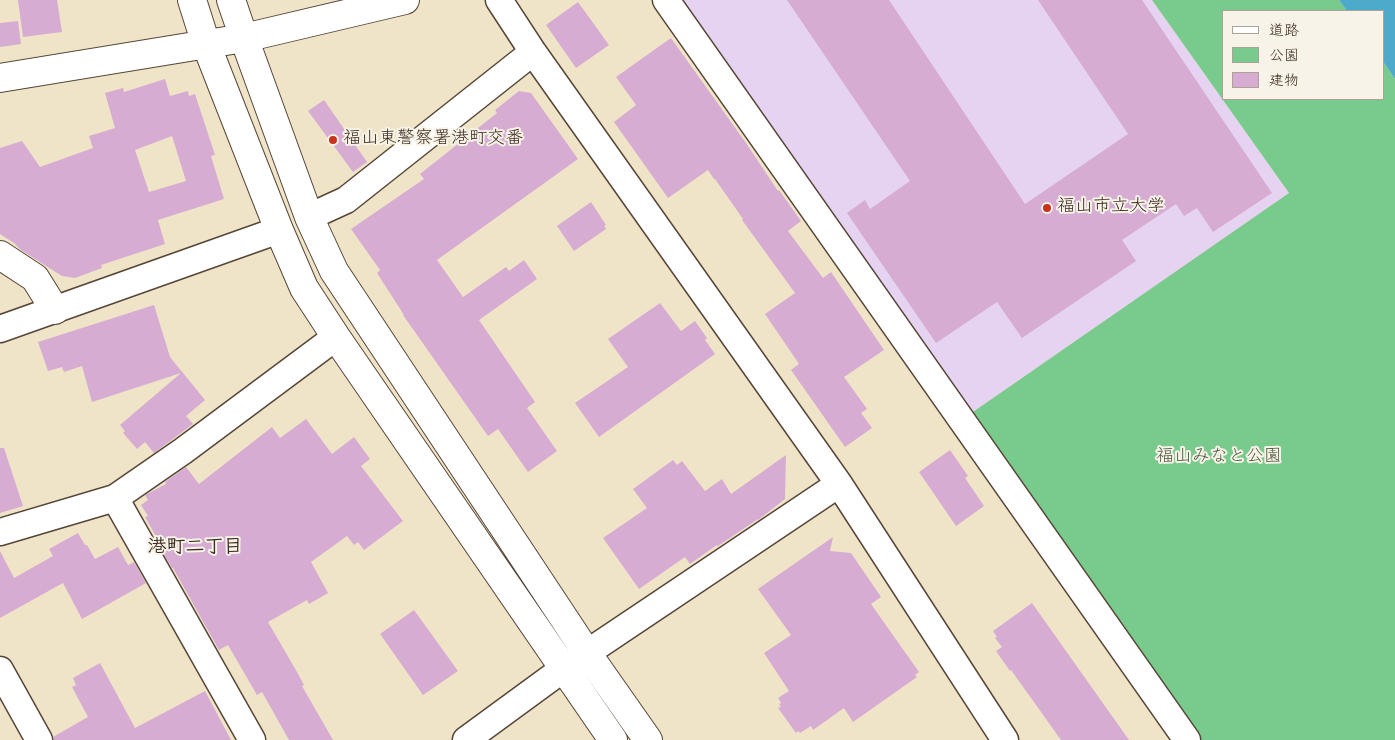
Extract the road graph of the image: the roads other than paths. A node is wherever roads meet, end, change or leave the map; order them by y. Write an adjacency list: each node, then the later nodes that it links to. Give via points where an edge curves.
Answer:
1 (192, 0): 7 (street)
2 (231, 0): 6 (street)
3 (405, 0): 6 (street)
4 (499, 0): 8 (street)
5 (666, 0): 28 (street)
6 (244, 38): 7 (street); 10 (street)
7 (206, 44): 9 (street); 11 (street)
8 (533, 52): 10 (street, via 346,200); 16 (street)
9 (0, 78)
10 (309, 217): 19 (street, via 334,271)
11 (279, 230): 13 (street); 15 (street, via 304,288)
12 (0, 255): 13 (street, via 35,278)
13 (55, 310): 14 (street)
14 (0, 329)
15 (336, 337): 17 (street); 20 (street)
16 (839, 484): 19 (street); 27 (street)
17 (115, 498): 18 (street); 23 (street)
18 (0, 532)
19 (587, 653): 20 (street); 26 (street)
20 (564, 669): 24 (street); 25 (street)
21 (0, 670): 22 (street)
22 (40, 740)
23 (252, 740)
24 (466, 740)
25 (612, 740)
26 (648, 740)
27 (1005, 740)
28 (1187, 740)

